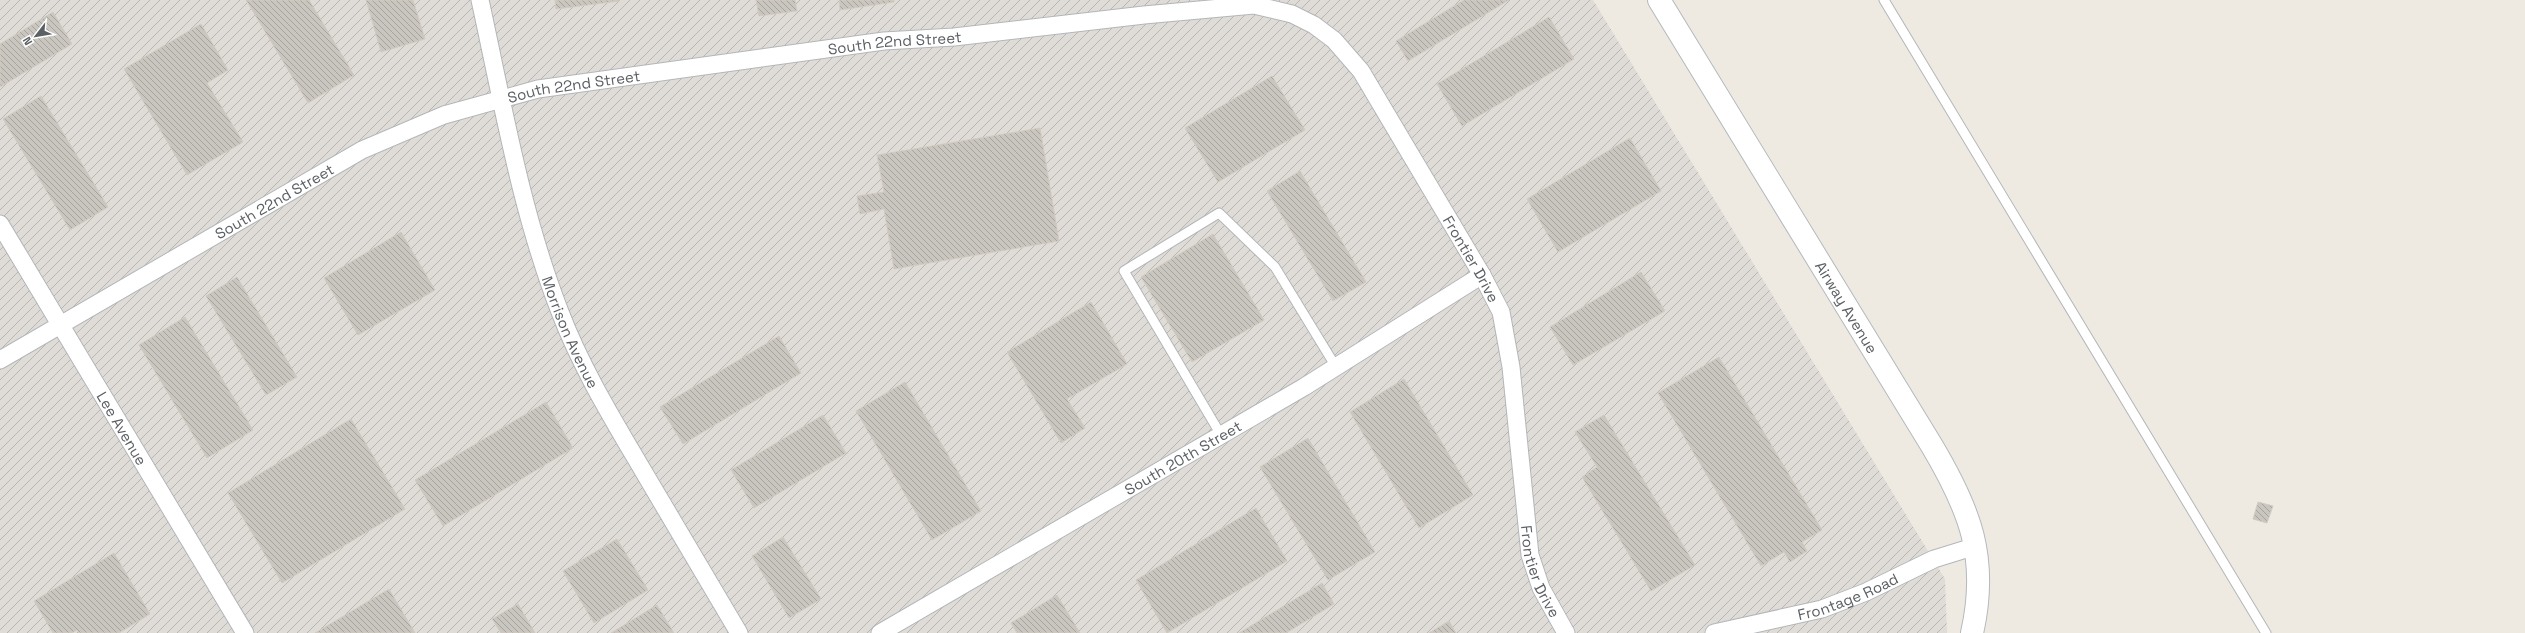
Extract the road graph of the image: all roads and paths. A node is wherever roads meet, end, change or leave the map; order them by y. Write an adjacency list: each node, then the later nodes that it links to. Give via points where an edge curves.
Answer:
1 (480, 0): 6 (street, Morrison Avenue)
2 (1659, 0): 13 (street, Airway Avenue, via 1939,458 1965,511)
3 (1884, 0): 20 (lane)
4 (1241, 3): 5 (street, Frontier Drive); 8 (street, Frontier Drive, via 1292,14 1314,25 1348,54 1361,71)
5 (1209, 9): 6 (street, South 22nd Street, via 954,37 884,41 538,89)
6 (502, 98): 9 (street, South 22nd Street, via 444,115 362,150); 15 (street, Morrison Avenue, via 533,235 574,345 604,404)
7 (0, 224): 9 (street, Lee Avenue)
8 (1482, 275): 11 (street, South 20th Street); 17 (street, Frontier Drive, via 1500,312 1508,344 1530,555 1541,588)
9 (60, 325): 10 (street, South 22nd Street); 14 (street, Lee Avenue)
10 (0, 360)
11 (1336, 367): 12 (street, South 20th Street); 12 (lane, via 1275,267 1219,212 1124,271)
12 (1221, 435): 16 (street, South 20th Street)
13 (1976, 546): 18 (street, Frontage Road, via 1934,559 1866,592 1822,609); 19 (street, Airway Avenue, via 1979,588)
14 (245, 633)
15 (739, 633)
16 (880, 633)
17 (1566, 633)
18 (1714, 633)
19 (1972, 633)
20 (2266, 633)

